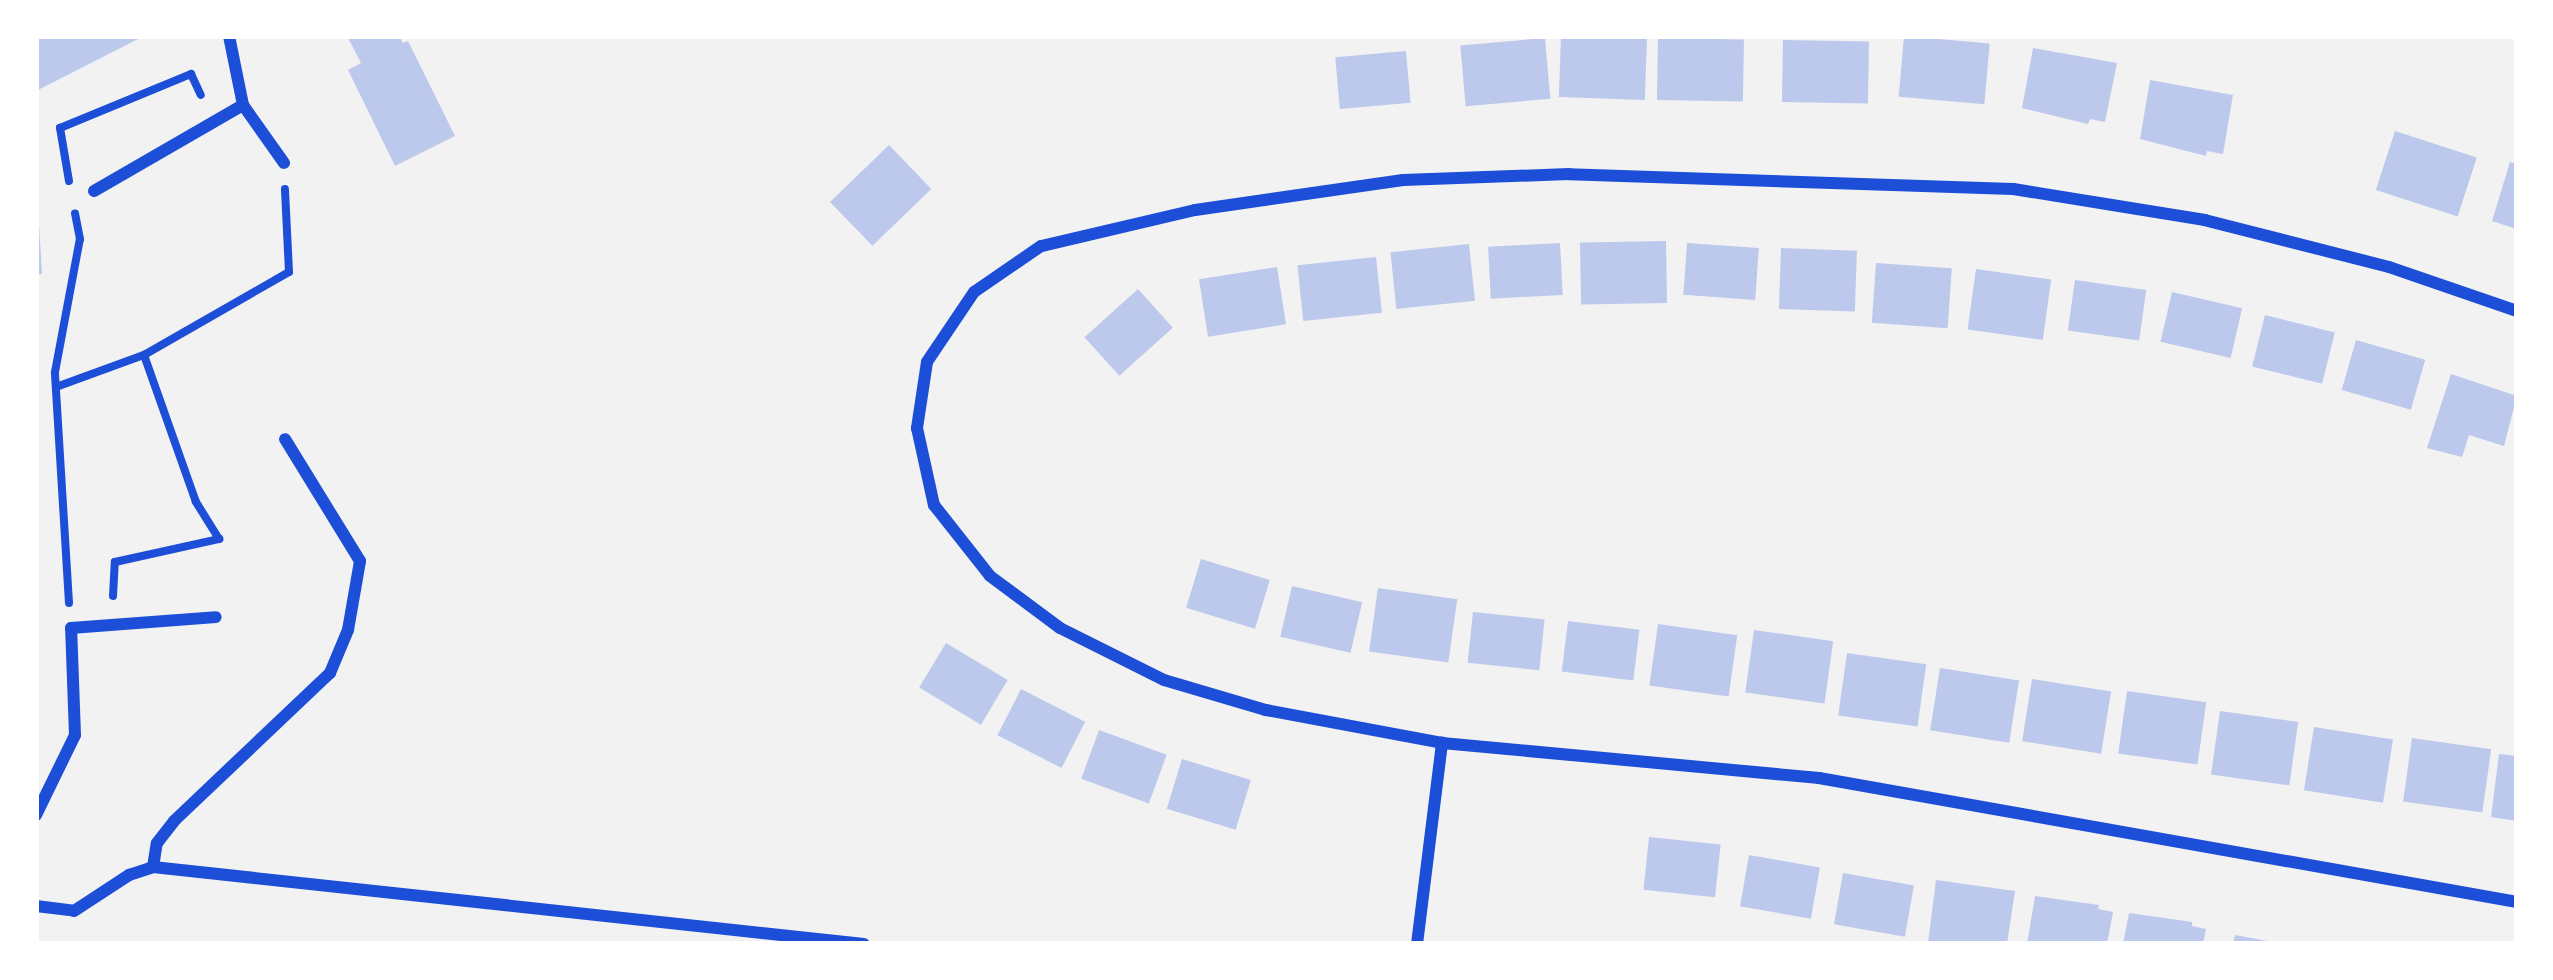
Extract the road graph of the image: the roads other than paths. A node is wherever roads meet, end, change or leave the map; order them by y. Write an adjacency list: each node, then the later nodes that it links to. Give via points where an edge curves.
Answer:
1 (229, 36): 2 (street)
2 (242, 105): 3 (street); 4 (street)
3 (284, 163)
4 (94, 190)
5 (2517, 311): 8 (street, via 2389,267 2205,220 2013,189 1569,174 1402,180 1195,210 1040,246 974,292 927,362 917,428 934,505 990,576 1060,628 1164,680 1266,710)
6 (285, 439): 10 (street, via 360,561 348,630 330,674 174,821 157,843)
7 (216, 617): 9 (street, via 71,628 75,735)
8 (1442, 743): 11 (street, via 1819,778); 14 (street)
9 (36, 815)
10 (153, 867): 12 (street, via 74,911); 13 (street)
11 (2517, 902)
12 (36, 907)
13 (864, 944)
14 (1417, 944)

